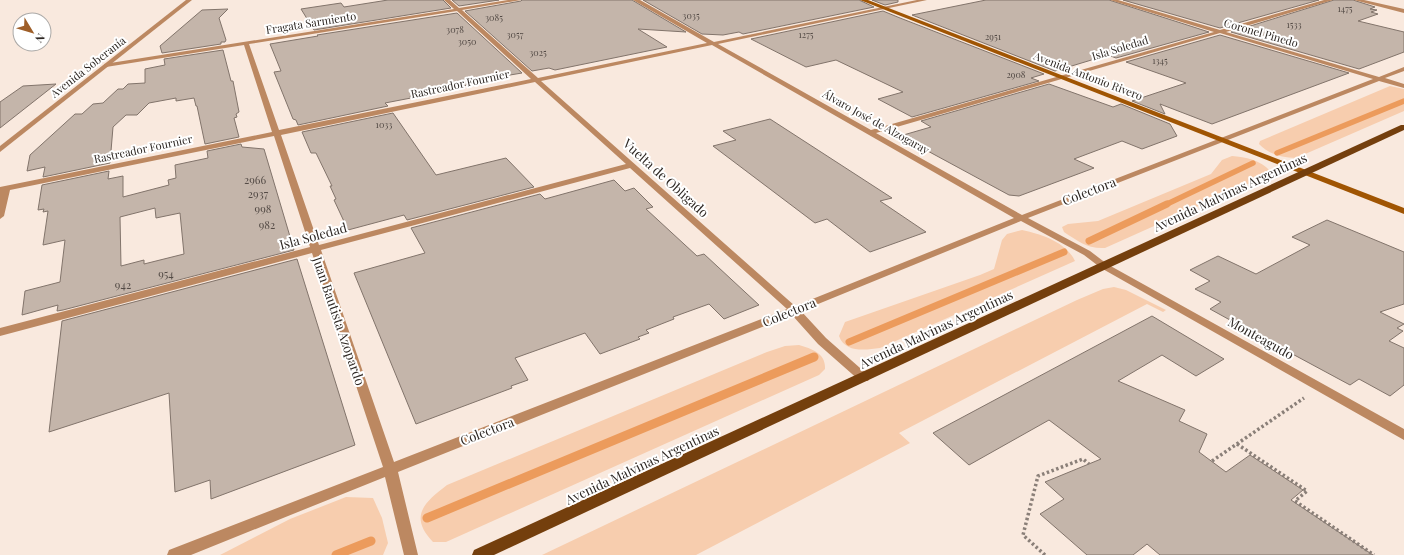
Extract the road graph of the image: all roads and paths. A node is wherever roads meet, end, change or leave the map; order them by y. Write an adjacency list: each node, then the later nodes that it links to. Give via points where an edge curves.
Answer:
1 (189, 0): 16 (street, Avenida Soberanía)
2 (447, 0): 11 (street, Vuelta de Obligado)
3 (518, 0): 11 (street, Fragata Sarmiento)
4 (636, 0): 15 (street, Álvaro José de Alzogaray)
5 (863, 0): 10 (main road, Avenida Antonio Rivero)
6 (924, 0): 10 (street, Rastreador Fournier)
7 (1113, 0): 13 (street, Coronel Pinedo)
8 (1330, 0): 13 (street, Isla Soledad)
9 (1356, 0): 12 (street)
10 (884, 8): 15 (street, Rastreador Fournier); 18 (main road, Avenida Antonio Rivero)
11 (458, 10): 14 (street, Fragata Sarmiento); 20 (street, Vuelta de Obligado)
12 (1404, 11)
13 (1220, 31): 18 (street, Isla Soledad); 19 (street, Coronel Pinedo)
14 (246, 43): 16 (street, Fragata Sarmiento); 24 (street, Juan Bautista Azopardo)
15 (712, 43): 20 (street, Rastreador Fournier); 23 (street, Álvaro José de Alzogaray)
16 (106, 65): 26 (street, Avenida Soberanía)
17 (1404, 69): 19 (street, Colectora)
18 (1063, 78): 23 (street, Isla Soledad); 25 (main road, Avenida Antonio Rivero)
19 (1379, 78): 21 (street, Coronel Pinedo); 25 (street, Colectora)
20 (536, 79): 24 (street, Rastreador Fournier); 27 (street, Vuelta de Obligado)
21 (1404, 86)
22 (1404, 127): 28 (main road, Avenida Malvinas Argentinas)
23 (871, 132): 32 (street, Álvaro José de Alzogaray)
24 (277, 133): 29 (street, Rastreador Fournier); 33 (street, Juan Bautista Azopardo)
25 (1222, 140): 28 (main road, Avenida Antonio Rivero); 32 (street, Colectora)
26 (0, 150)
27 (632, 165): 33 (street, Isla Soledad); 35 (street, Vuelta de Obligado)
28 (1306, 172): 30 (main road, Avenida Antonio Rivero); 34 (main road, Avenida Malvinas Argentinas)
29 (3, 190): 31 (street)
30 (1404, 211)
31 (0, 216)
32 (1021, 218): 34 (street, Álvaro José de Alzogaray, via 1086,253); 35 (street, Colectora)
33 (314, 249): 36 (street, Isla Soledad); 43 (street, Juan Bautista Azopardo)
34 (1104, 266): 37 (main road, Avenida Malvinas Argentinas); 38 (street, Monteagudo)
35 (794, 310): 37 (street, Vuelta de Obligado, via 822,341); 43 (street, Colectora)
36 (0, 332)
37 (864, 378): 46 (main road, Avenida Malvinas Argentinas)
38 (1319, 387): 39 (street, Monteagudo); 40 (path)
39 (1404, 435)
40 (1236, 444): 41 (path); 48 (path, via 1307,491 1295,501)
41 (1212, 461)
42 (1089, 464): 47 (path, via 1083,459 1038,476 1023,535)
43 (390, 469): 44 (street, Colectora); 45 (street, Juan Bautista Azopardo)
44 (174, 555)
45 (411, 555)
46 (479, 555)
47 (1045, 555)
48 (1374, 555)

